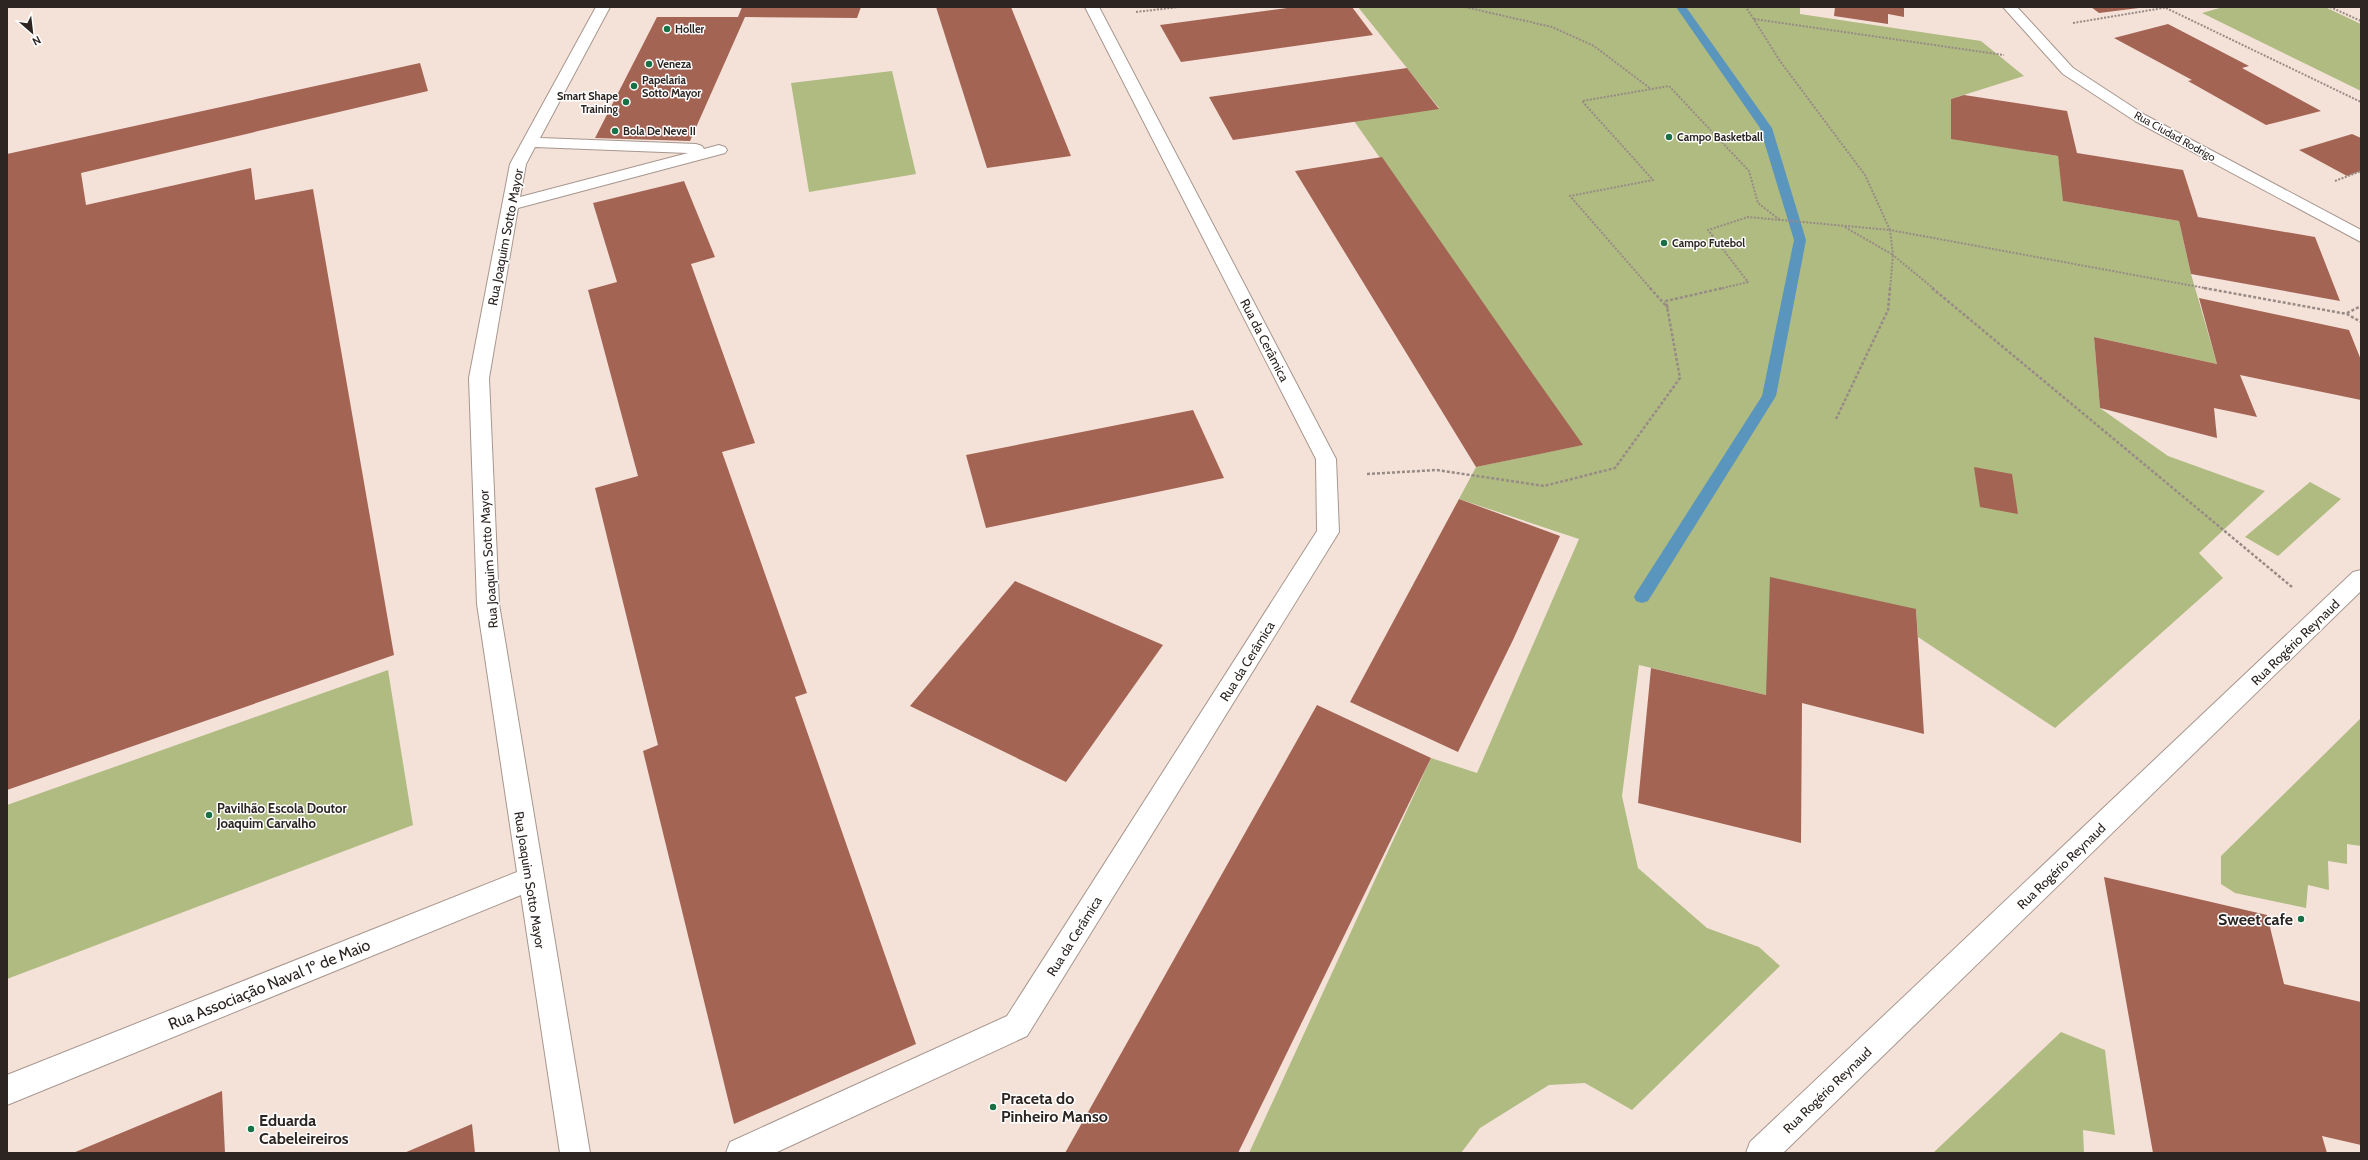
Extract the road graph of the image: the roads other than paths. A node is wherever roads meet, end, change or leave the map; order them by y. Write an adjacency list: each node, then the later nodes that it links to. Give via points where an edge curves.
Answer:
1 (603, 7): 4 (street, Rua Joaquim Sotto Mayor)
2 (1092, 7): 11 (street, Rua da Cerâmica, via 1326,459 1328,532 1017,1026)
3 (2010, 7): 6 (street, Rua Ciudad Rodrigo, via 2068,71 2140,118)
4 (530, 142): 5 (street, Rua Joaquim Sotto Mayor, via 518,164); 5 (street, via 719,150)
5 (510, 205): 8 (street, Rua Joaquim Sotto Mayor, via 479,378 488,604)
6 (2361, 236)
7 (2361, 578): 12 (street, Rua Rogério Reynaud)
8 (530, 879): 9 (street, Rua Associação Naval 1º de Maio); 10 (street, Rua Joaquim Sotto Mayor)
9 (7, 1090)
10 (575, 1153)
11 (741, 1153)
12 (1761, 1153)

